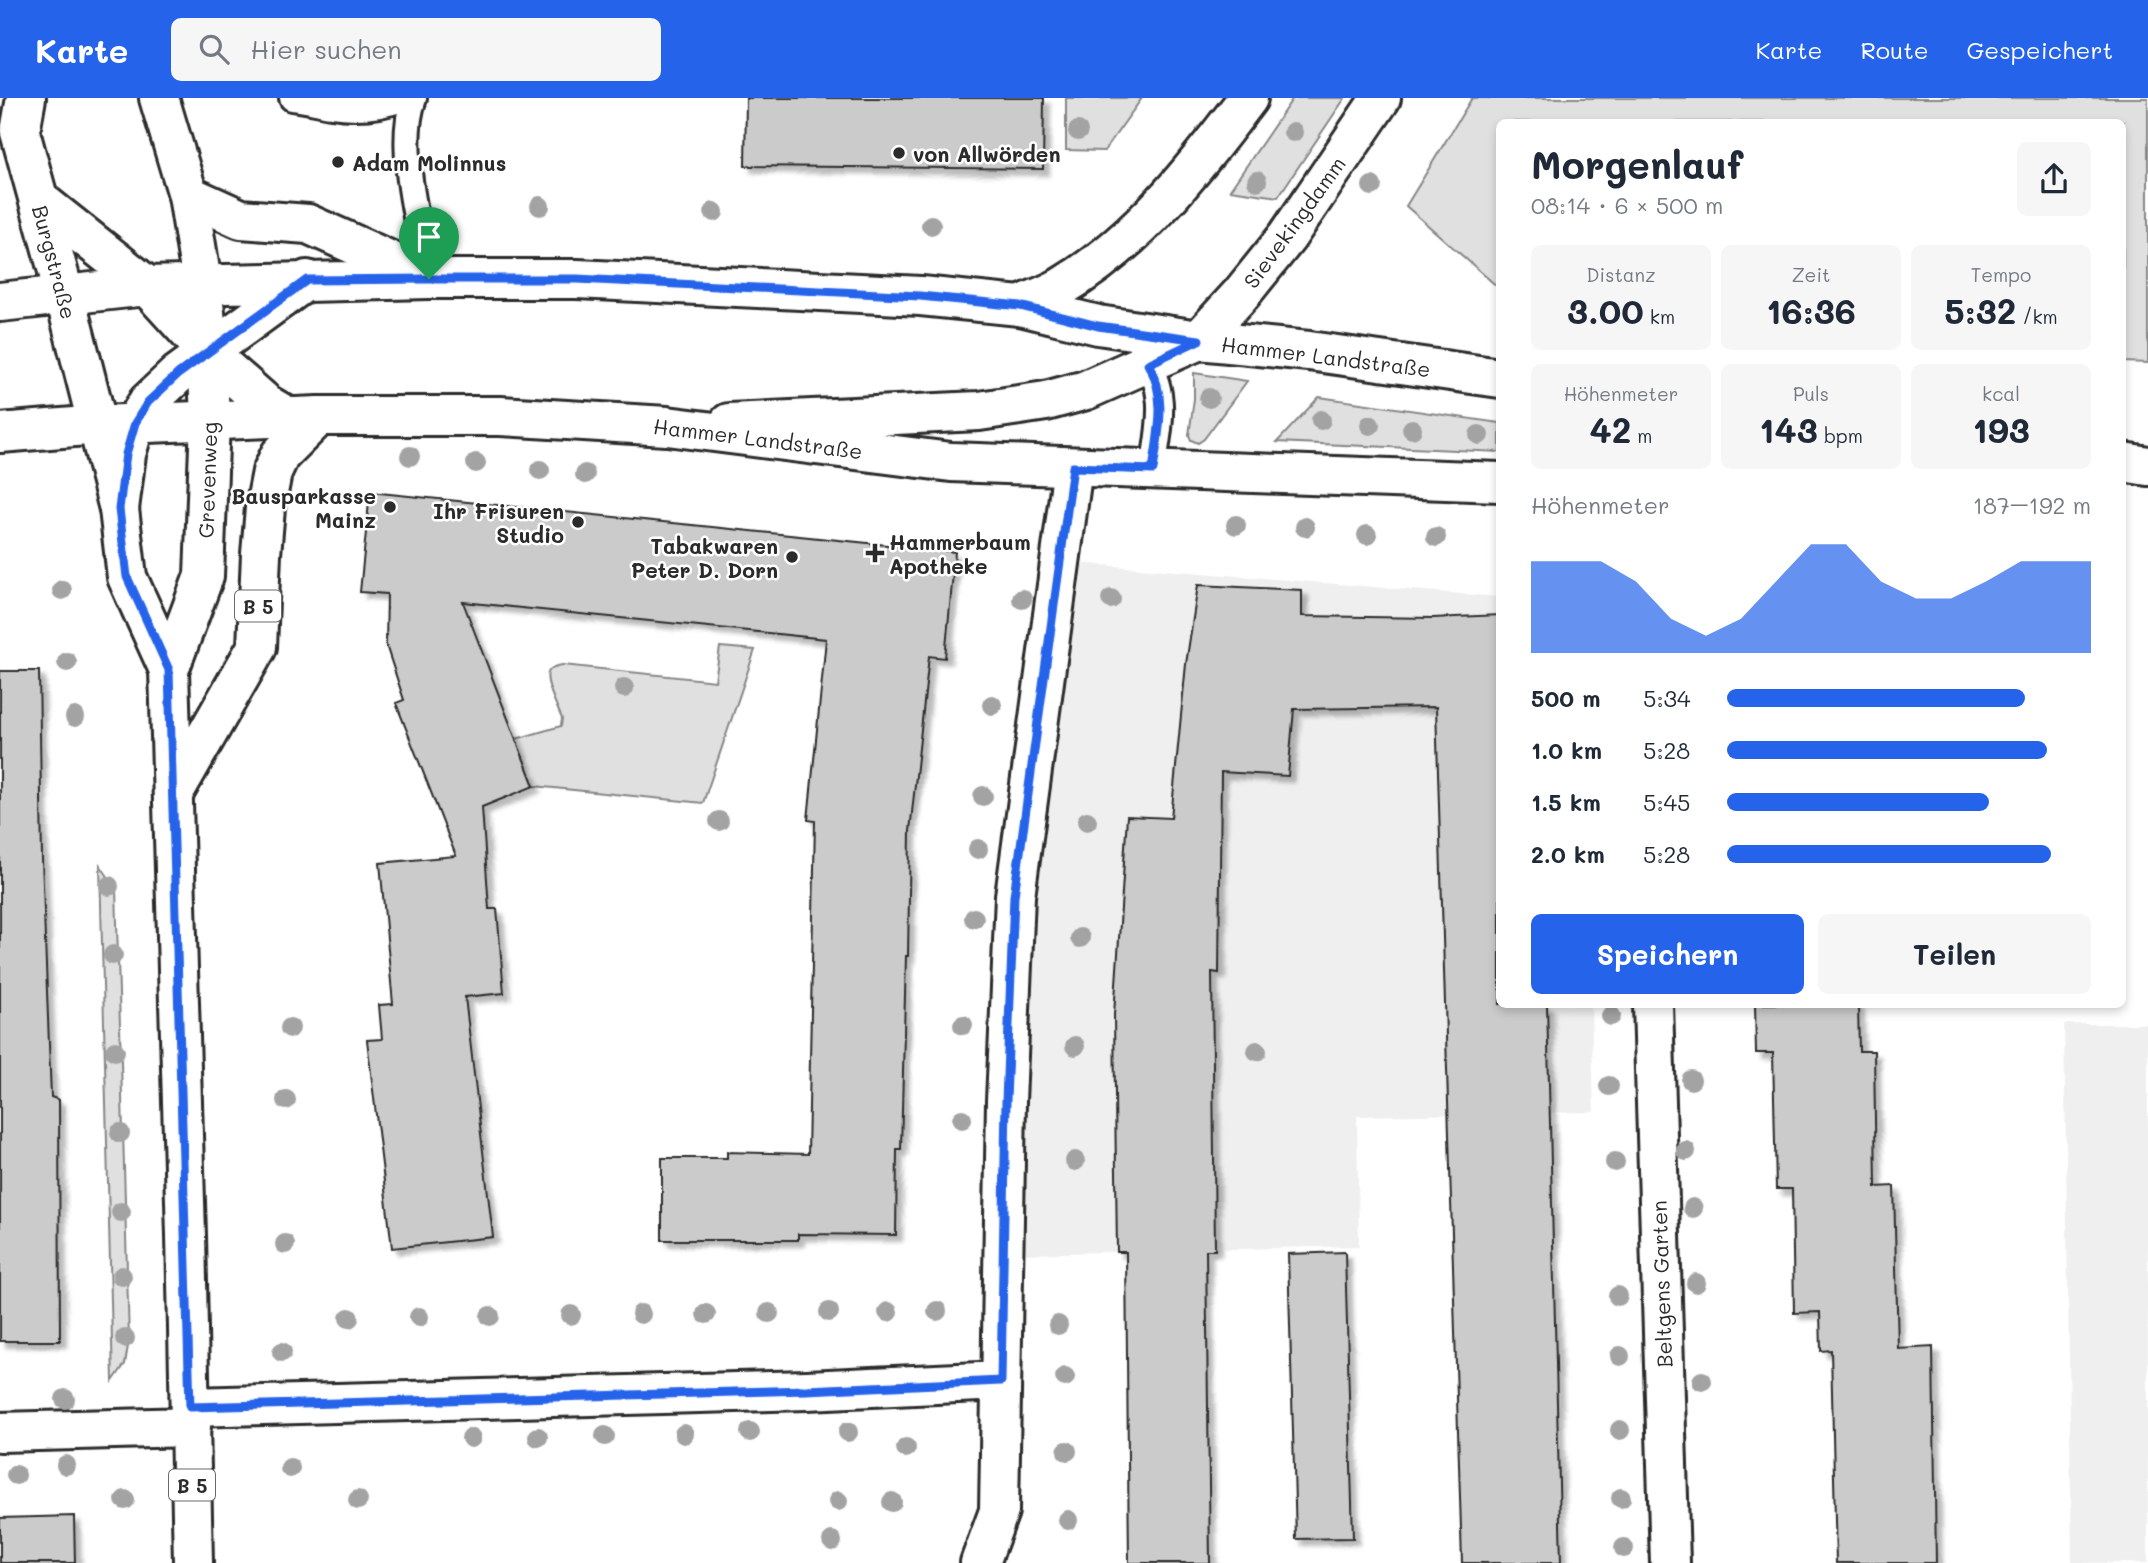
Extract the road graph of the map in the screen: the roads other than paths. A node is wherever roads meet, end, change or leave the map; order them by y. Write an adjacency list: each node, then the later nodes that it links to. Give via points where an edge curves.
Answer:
1 (26, 98): 9 (main road, Burgstraße / B 5, via 20,132)
2 (159, 98): 8 (main road, B 5)
3 (292, 98): 4 (lane, via 363,106)
4 (404, 98)
5 (414, 98): 10 (lane, via 409,129 410,181)
6 (1248, 98): 16 (main road, via 1200,161 1141,226 1079,276)
7 (1381, 98): 18 (main road, Sievekingdamm, via 1287,237)
8 (188, 195): 10 (main road, via 241,219 308,224); 12 (main road, B 5)
9 (39, 200): 13 (main road); 14 (main road, Burgstraße / B 5)
10 (429, 279): 11 (main road, Hammer Landstraße); 16 (main road, Hammer Landstraße, via 577,279 920,296)
11 (307, 280): 12 (main road, Hammer Landstraße); 19 (main road)
12 (202, 283): 13 (main road, Hammer Landstraße); 19 (main road, Grevenweg / B 5)
13 (147, 286): 14 (main road, Hammer Landstraße); 19 (main road)
14 (65, 293): 15 (main road, Hammer Landstraße); 24 (main road, Burgstraße / B 5)
15 (0, 302)
16 (1020, 306): 17 (main road, Hammer Landstraße)
17 (1098, 326): 18 (main road, Hammer Landstraße); 20 (lane, via 1126,341)
18 (1199, 340): 20 (main road); 21 (main road, Hammer Landstraße)
19 (208, 352): 22 (main road, via 266,404); 23 (main road, Grevenweg / B 5); 24 (main road)
20 (1148, 364): 25 (main road, via 1087,390 979,411); 30 (lane, via 1161,399)
21 (1496, 377)
22 (303, 416): 23 (main road, Hammer Landstraße); 25 (main road, Hammer Landstraße, via 499,416); 35 (main road, B 5, via 272,472 261,554 257,648)
23 (210, 420): 24 (main road, Hammer Landstraße); 34 (main road, Grevenweg / B 5, via 204,576)
24 (117, 424): 26 (main road, Hammer Landstraße); 34 (main road, Grevenweg / B 5, via 119,509 127,577)
25 (667, 426): 29 (main road, Hammer Landstraße, via 951,462)
26 (0, 433)
27 (2126, 462): 28 (main road)
28 (2148, 466)
29 (1073, 467): 30 (main road, Hammer Landstraße); 37 (main road, via 1014,896)
30 (1153, 470): 33 (main road, Hammer Landstraße)
31 (2148, 472): 32 (main road)
32 (2126, 473)
33 (1496, 482)
34 (169, 670): 35 (main road, Grevenweg / B 5)
35 (173, 793): 38 (main road, Grevenweg / B 5)
36 (1653, 1008): 42 (main road, Beltgens Garten)
37 (1001, 1381): 38 (main road); 41 (main road, via 999,1511)
38 (190, 1417): 39 (main road); 40 (main road, Grevenweg / B 5)
39 (0, 1432)
40 (193, 1563)
41 (979, 1563)
42 (1670, 1563)

